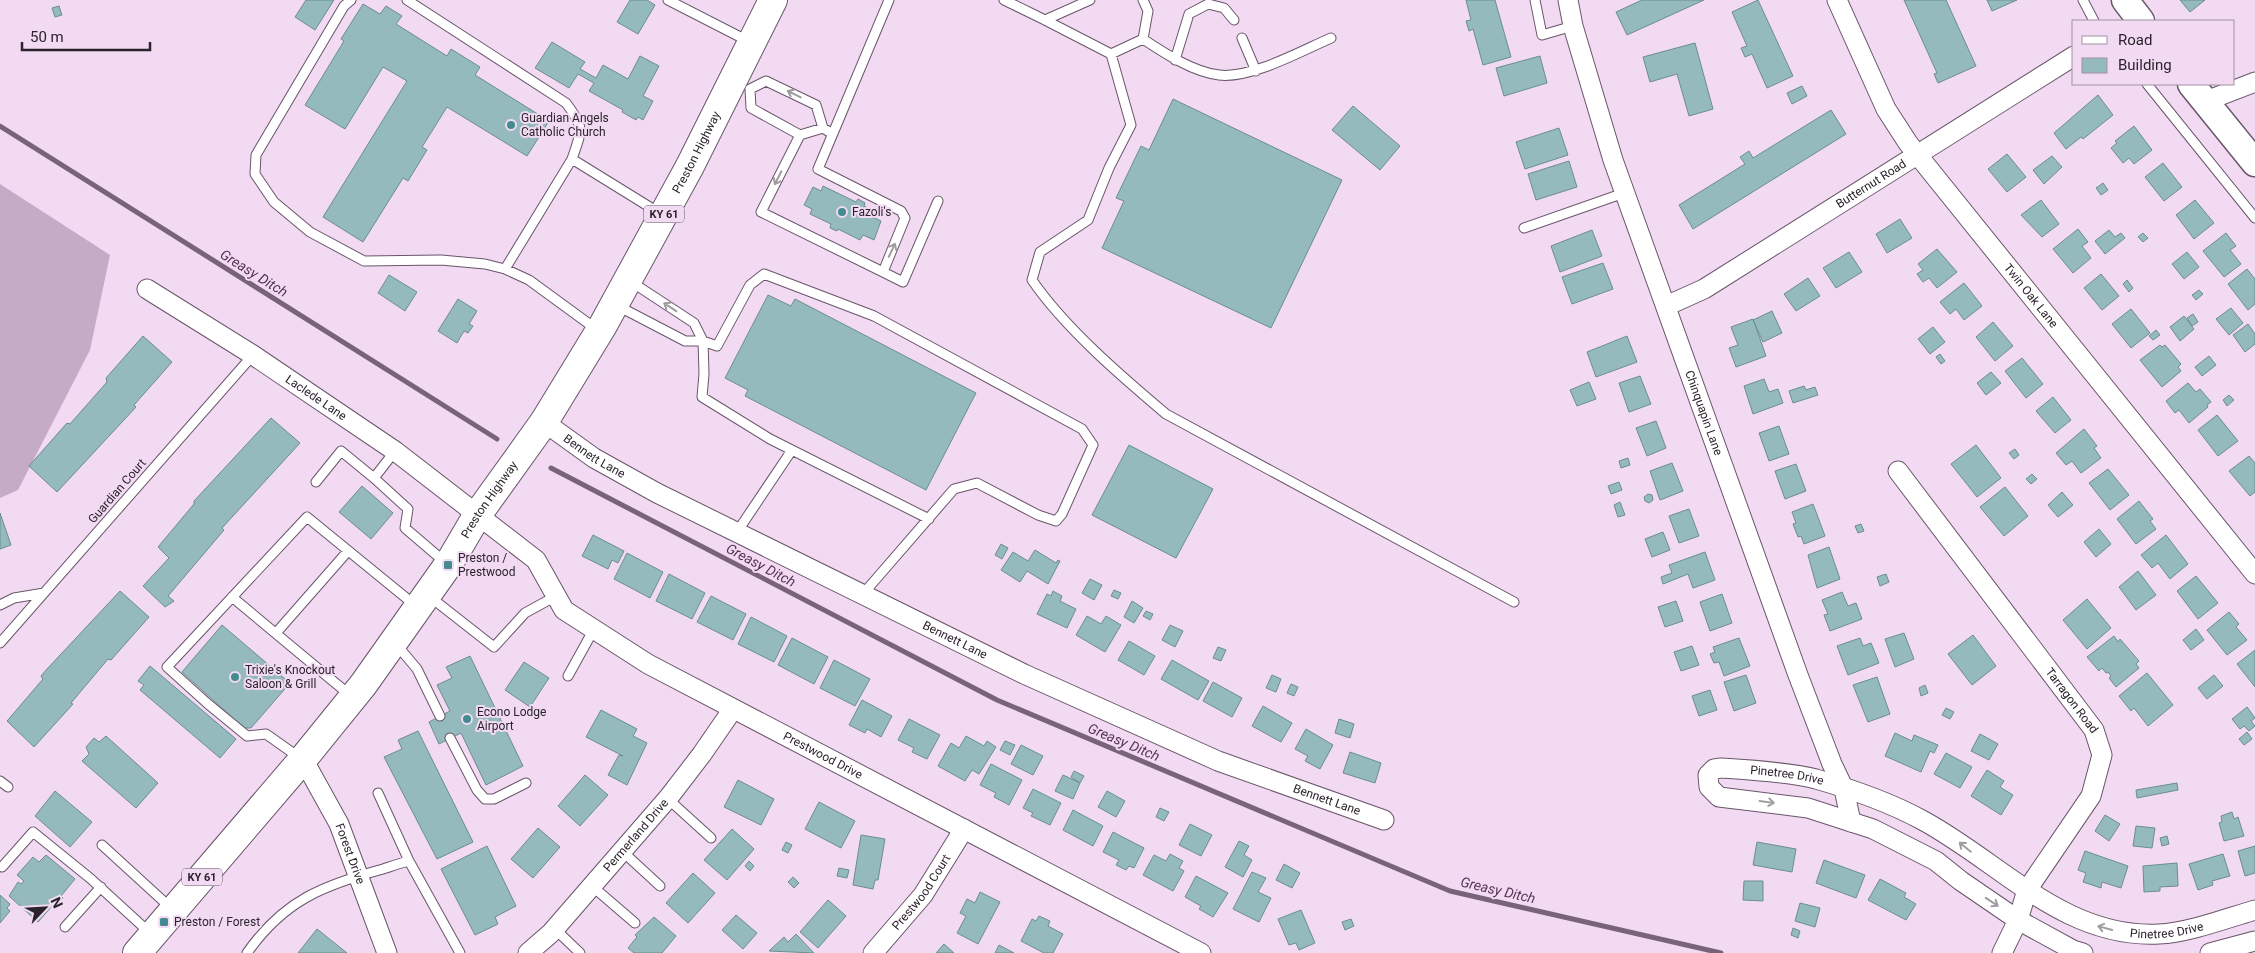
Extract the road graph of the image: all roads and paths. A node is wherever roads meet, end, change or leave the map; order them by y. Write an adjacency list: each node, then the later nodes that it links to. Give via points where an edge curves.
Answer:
1 (351, 0): 41 (lane, via 344,6 256,155 255,174 274,202 310,232 364,261 441,260)
2 (407, 0): 34 (lane, via 566,103 579,120 580,136)
3 (668, 0): 21 (lane)
4 (773, 0): 21 (main road, Preston Highway / KY 61)
5 (889, 0): 31 (lane)
6 (1021, 0): 13 (lane)
7 (1090, 0): 14 (lane)
8 (1143, 0): 20 (lane, via 1148,11)
9 (1535, 0): 17 (lane, via 1542,34)
10 (1568, 0): 17 (street, Chinquapin Lane)
11 (1837, 0): 33 (street, Twin Oak Lane, via 1886,109)
12 (2083, 0): 16 (lane)
13 (1008, 2): 14 (lane)
14 (1045, 20): 22 (lane)
15 (1234, 20): 24 (lane, via 1224,8 1208,4 1189,14)
16 (2093, 20)
17 (1573, 26): 36 (street, Chinquapin Lane)
18 (1242, 38): 25 (lane)
19 (1331, 38): 25 (lane)
20 (1143, 39): 22 (lane); 24 (lane)
21 (752, 44): 27 (main road, Preston Highway / KY 61)
22 (1111, 54): 67 (lane, via 1131,125 1088,220 1040,252 1032,280 1049,305 1166,414)
23 (2072, 57): 33 (street, Butternut Road)
24 (1174, 60): 25 (lane, via 1219,75)
25 (1256, 71)
26 (2255, 82): 29 (street)
27 (742, 85): 30 (lane, one-way to 27, via 816,105 766,81); 32 (lane, via 751,108); 38 (main road, Preston Highway / KY 61)
28 (2148, 85): 39 (lane)
29 (2198, 92): 35 (main road)
30 (823, 128): 31 (lane); 32 (lane)
31 (832, 133): 42 (lane, one-way to 31, via 905,218 895,206 818,168)
32 (800, 135): 42 (lane, one-way to 42, via 761,212)
33 (1917, 154): 46 (street, Butternut Road, via 1704,290); 61 (street, Twin Oak Lane)
34 (572, 159): 38 (lane); 41 (lane)
35 (2255, 163)
36 (1624, 194): 40 (lane); 46 (street, Chinquapin Lane)
37 (938, 201): 42 (lane, via 902,282)
38 (663, 216): 43 (main road, Preston Highway / KY 61)
39 (2255, 218)
40 (1524, 228)
41 (505, 269): 47 (lane, via 528,280)
42 (883, 272)
43 (628, 279): 45 (main road, Preston Highway / KY 61); 48 (lane, one-way to 43, via 694,322)
44 (147, 289): 49 (street, Laclede Lane)
45 (614, 304): 47 (main road, Preston Highway / KY 61); 48 (lane, via 685,341)
46 (1666, 306): 82 (street, Chinquapin Lane, via 1798,676)
47 (599, 332): 50 (main road, Preston Highway / KY 61)
48 (703, 341): 51 (lane, via 702,397); 57 (lane, via 717,346 750,285 764,274 874,316 1082,429 1093,445 1056,521 976,483 954,489)
49 (252, 355): 52 (street, Laclede Lane); 62 (lane, Guardian Court)
50 (544, 422): 56 (main road, Preston Highway / KY 61); 58 (street, Bennett Lane, via 594,458 656,494)
51 (792, 450): 57 (lane); 58 (lane)
52 (395, 451): 54 (lane); 56 (street, Laclede Lane)
53 (1898, 471): 97 (street, Tarragon Road, via 2094,730 2102,755 2091,796)
54 (374, 478): 55 (lane, via 342,452); 60 (lane, via 408,509 405,528)
55 (316, 482)
56 (478, 514): 60 (main road, Preston Highway / KY 61); 64 (street, Prestwood Drive, via 536,560)
57 (929, 519): 63 (lane)
58 (736, 532): 63 (street, Bennett Lane)
59 (348, 551): 65 (lane, via 307,517); 66 (lane); 70 (lane)
60 (448, 565): 66 (main road, Preston Highway / KY 61)
61 (2255, 574)
62 (44, 593): 68 (lane, via 14,598); 72 (lane, Guardian Court)
63 (863, 594): 85 (street, Bennett Lane, via 1024,674 1218,761)
64 (556, 596): 66 (lane, via 525,613 494,646); 69 (street, Prestwood Drive, via 564,610)
65 (232, 597): 70 (lane); 78 (lane, via 167,666 247,736 266,734)
66 (423, 601): 71 (main road, Preston Highway / KY 61)
67 (1514, 602)
68 (0, 605)
69 (594, 629): 73 (lane); 75 (street, Prestwood Drive, via 648,664)
70 (276, 633): 74 (lane)
71 (394, 642): 74 (main road, Preston Highway / KY 61); 76 (lane, via 417,670)
72 (0, 643)
73 (568, 676)
74 (353, 697): 78 (main road, Preston Highway / KY 61)
75 (733, 709): 84 (street, Permerland Drive); 87 (street, Prestwood Drive)
76 (440, 716)
77 (450, 738): 80 (lane, via 477,790 486,799 494,799)
78 (303, 759): 93 (street, Forest Drive, via 339,824); 99 (main road, Preston Highway / KY 61)
79 (0, 781): 81 (lane)
80 (526, 783)
81 (8, 787)
82 (1844, 789): 86 (street, Chinquapin Lane); 86 (street, Pinetree Drive, one-way to 86, via 1814,779 1745,770 1722,768 1708,775 1709,787 1719,797 1808,808); 97 (street, Pinetree Drive, one-way to 82, via 1952,836 1920,818)
83 (378, 793): 91 (lane)
84 (667, 798): 88 (lane); 90 (street, Permerland Drive)
85 (1384, 820)
86 (1851, 822): 100 (street, Pinetree Drive, one-way to 100, via 1882,833 1936,861)
87 (964, 829): 111 (street, Prestwood Court, via 924,895); 112 (street, Prestwood Drive)
88 (711, 838)
89 (102, 845): 99 (lane)
90 (622, 851): 94 (street, Permerland Drive); 95 (lane)
91 (409, 861): 93 (lane); 108 (lane)
92 (2, 867): 96 (lane, via 33,832)
93 (358, 875): 106 (lane, via 314,891 286,910 258,936); 107 (street, Forest Drive)
94 (592, 886): 101 (lane); 103 (street, Permerland Drive)
95 (660, 886)
96 (101, 887): 102 (lane); 105 (lane)
97 (2027, 890): 98 (street, Pinetree Drive, one-way to 97, via 2176,932 2140,934 2114,931 2084,922); 100 (street, Tarragon Road)
98 (2255, 910)
99 (174, 911): 105 (main road, Preston Highway / KY 61)
100 (2018, 920): 113 (street, Tarragon Road); 114 (street, Pinetree Drive)
101 (635, 923)
102 (65, 927)
103 (555, 929): 109 (street, Permerland Drive); 110 (lane)
104 (2255, 940): 115 (street)
105 (143, 948)
106 (247, 953)
107 (387, 953)
108 (460, 953)
109 (528, 953)
110 (580, 953)
111 (874, 953)
112 (1201, 953)
113 (2002, 953)
114 (2084, 953)
115 (2210, 953)

